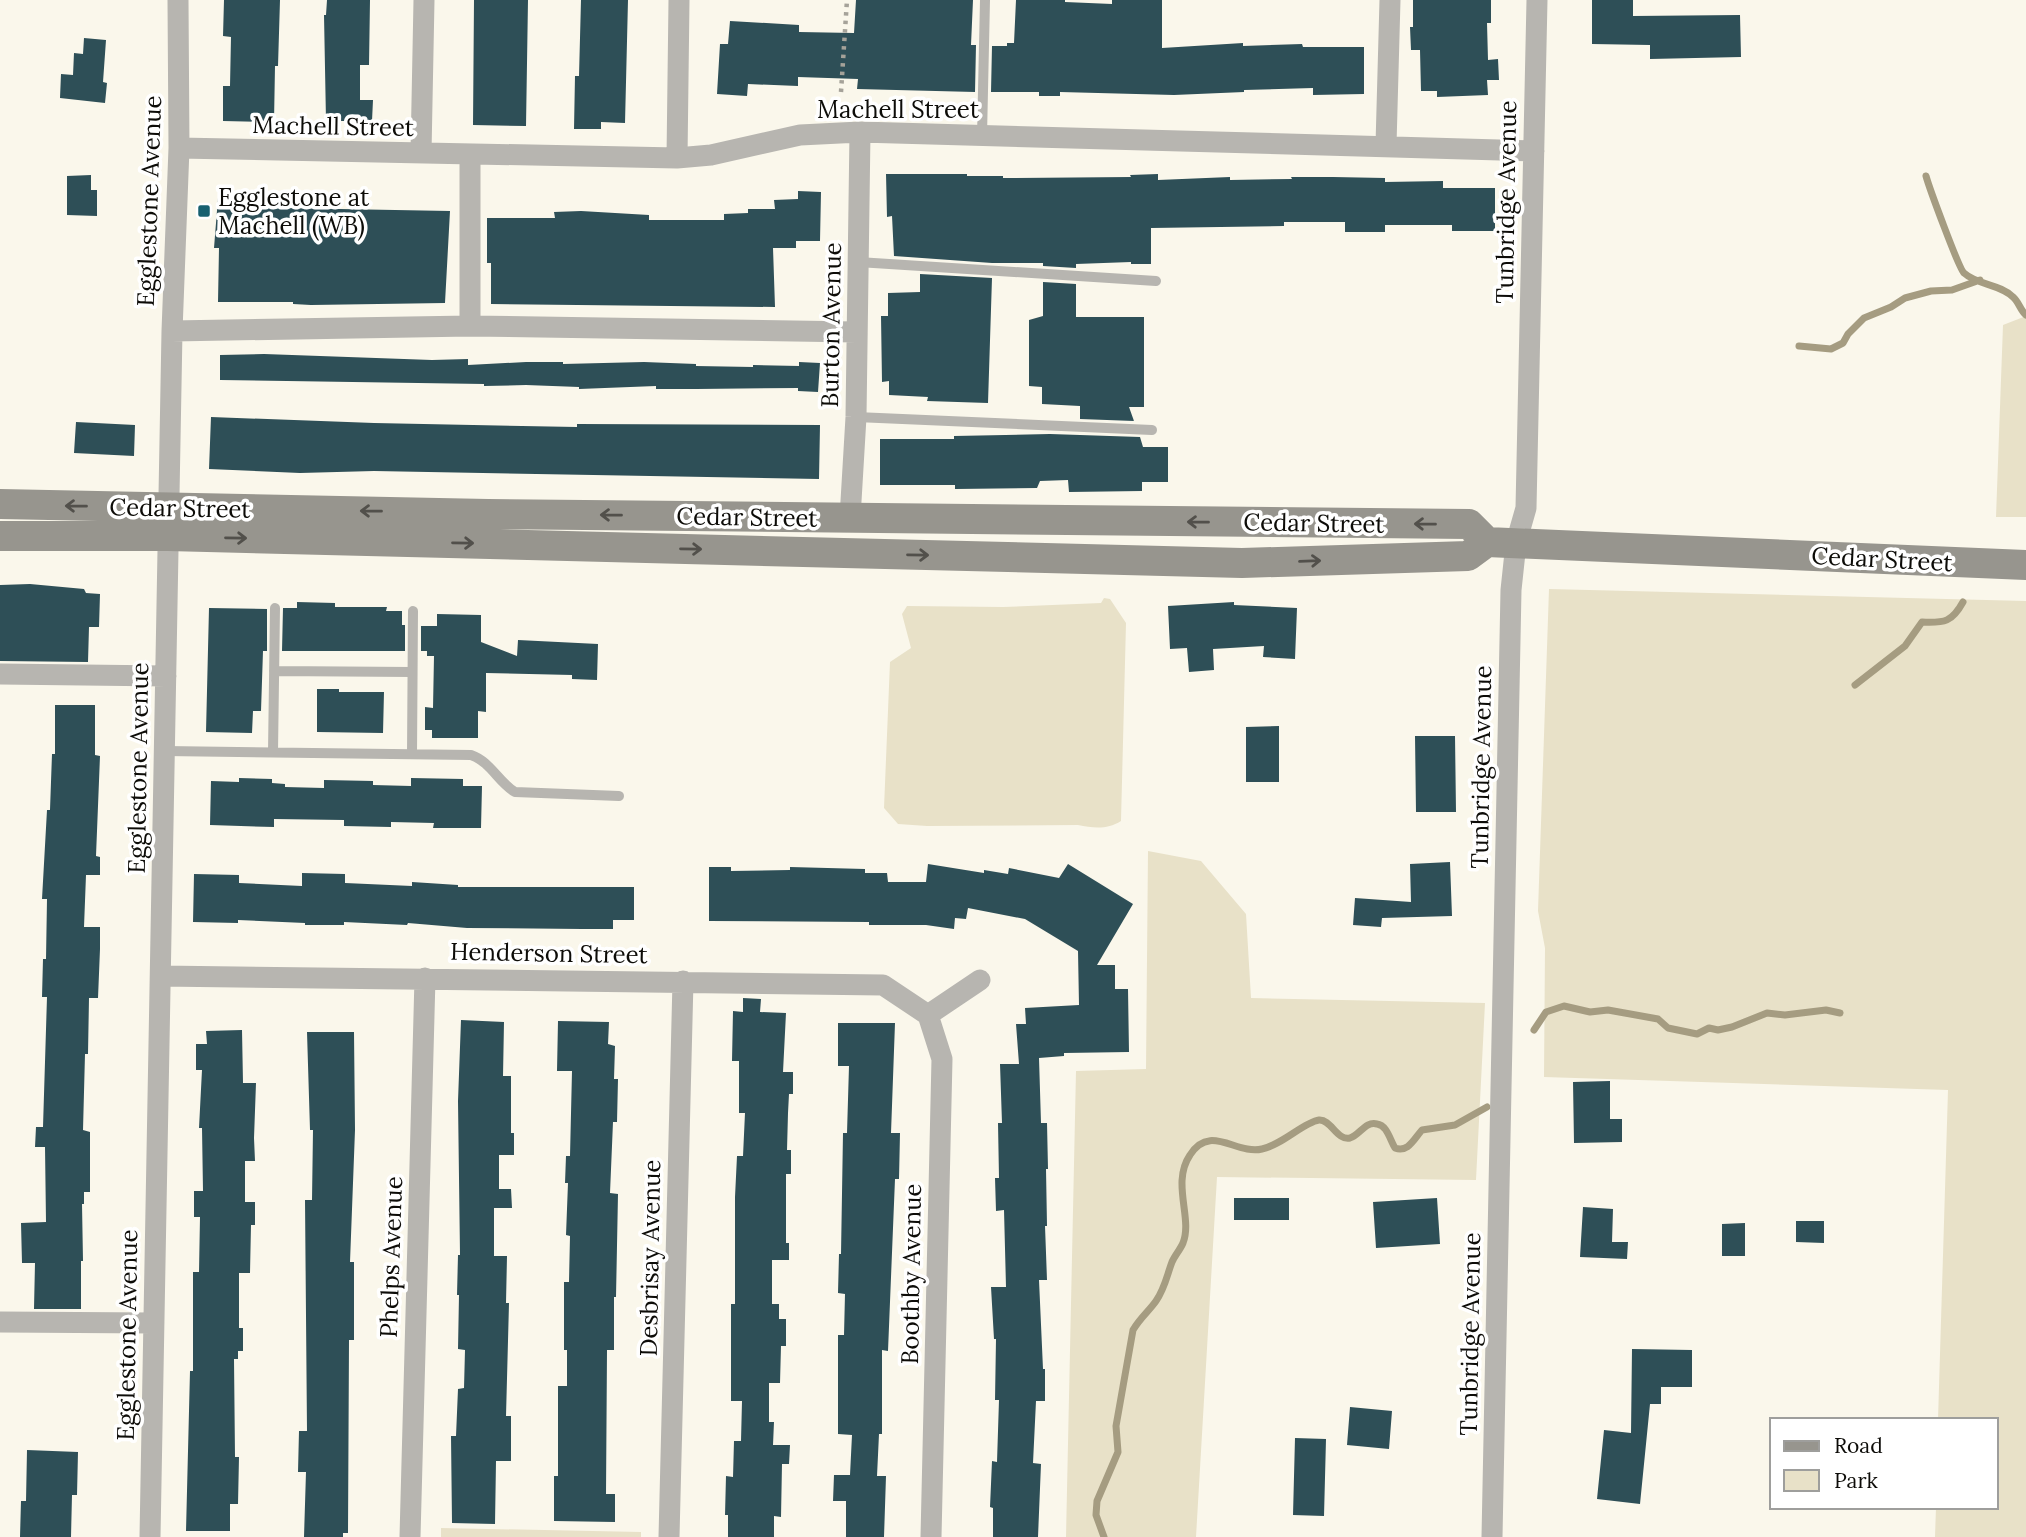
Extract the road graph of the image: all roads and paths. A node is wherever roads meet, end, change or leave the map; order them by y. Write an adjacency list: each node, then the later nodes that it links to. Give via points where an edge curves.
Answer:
1 (178, 0): 12 (street, Egglestone Avenue)
2 (424, 0): 14 (street)
3 (679, 0): 16 (street)
4 (847, 0): 8 (path)
5 (985, 0): 10 (lane)
6 (1390, 0): 11 (street)
7 (1537, 0): 13 (street, Tunbridge Avenue)
8 (841, 92)
9 (860, 132): 10 (street, Machell Street); 16 (street, Machell Street, via 800,135); 17 (street, Burton Avenue)
10 (982, 136): 11 (street, Machell Street)
11 (1386, 145): 13 (street, Machell Street)
12 (179, 148): 14 (street, Machell Street); 20 (street, Egglestone Avenue)
13 (1534, 151): 29 (street, Tunbridge Avenue, via 1526,508)
14 (421, 153): 15 (street, Machell Street)
15 (470, 156): 16 (street, Machell Street); 19 (street)
16 (677, 158)
17 (858, 262): 18 (lane); 21 (street, Burton Avenue)
18 (1156, 282)
19 (470, 326): 20 (street); 21 (street)
20 (172, 331): 26 (street, Egglestone Avenue)
21 (856, 332): 22 (street, Burton Avenue)
22 (856, 417): 23 (lane); 25 (street, Burton Avenue)
23 (1152, 430)
24 (0, 504): 26 (main road, Cedar Street, one-way to 24)
25 (850, 518): 26 (main road, Cedar Street, one-way to 26); 28 (main road, Cedar Street, one-way to 25, via 1469,524)
26 (168, 522): 27 (main road, Cedar Street); 28 (main road, Cedar Street, one-way to 28, via 1242,563 1468,556); 36 (street, Egglestone Avenue)
27 (0, 536)
28 (1486, 542): 29 (main road, Cedar Street)
29 (1516, 543): 30 (main road, Cedar Street); 52 (street, Tunbridge Avenue, via 1510,618)
30 (2026, 565)
31 (275, 608): 33 (lane)
32 (413, 611): 34 (lane)
33 (274, 671): 34 (lane); 38 (lane)
34 (412, 672): 39 (lane)
35 (0, 674): 36 (street)
36 (166, 676): 37 (street, Egglestone Avenue)
37 (165, 751): 38 (lane); 41 (street, Egglestone Avenue)
38 (273, 752): 39 (lane)
39 (412, 754): 40 (lane, via 471,755 515,792)
40 (619, 796)
41 (161, 976): 42 (street, Henderson Street); 47 (street, Egglestone Avenue)
42 (425, 978): 44 (street, Henderson Street); 49 (street, Phelps Avenue)
43 (980, 980): 45 (street)
44 (683, 981): 45 (street, Henderson Street, via 883,985); 50 (street, Desbrisay Avenue)
45 (928, 1015): 51 (street, Boothby Avenue, via 942,1059)
46 (0, 1322): 47 (street)
47 (154, 1323): 48 (street, Egglestone Avenue)
48 (150, 1537)
49 (410, 1537)
50 (669, 1537)
51 (931, 1537)
52 (1492, 1537)

